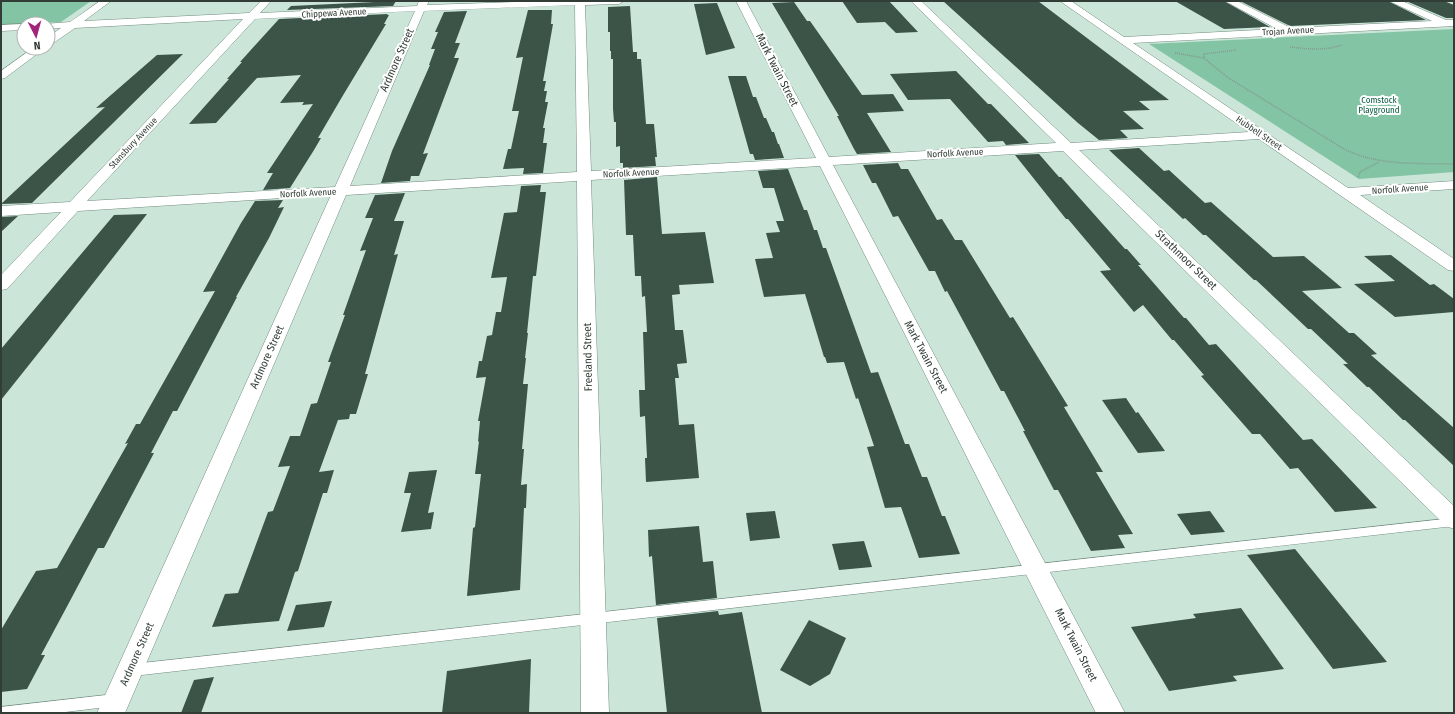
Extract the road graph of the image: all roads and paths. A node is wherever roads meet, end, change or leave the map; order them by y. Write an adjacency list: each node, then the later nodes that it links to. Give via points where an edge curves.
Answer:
1 (106, 1): 13 (street)
2 (266, 1): 11 (street, Stansbury Avenue)
3 (619, 1): 9 (street, Chippewa Avenue)
4 (741, 1): 27 (street, Mark Twain Street)
5 (916, 1): 26 (street, Strathmoor Street)
6 (1065, 1): 19 (street, Hubbell Street)
7 (1230, 1): 17 (street)
8 (1394, 1): 12 (street)
9 (580, 2): 10 (street, Chippewa Avenue); 30 (street, Freeland Street)
10 (422, 5): 11 (street, Chippewa Avenue); 33 (street, Ardmore Street)
11 (252, 16): 13 (street, Chippewa Avenue); 35 (street, Stansbury Avenue)
12 (1450, 23): 17 (street, Trojan Avenue)
13 (72, 25): 14 (street, Chippewa Avenue); 18 (street)
14 (56, 26)
15 (16, 27): 16 (street)
16 (1, 28)
17 (1289, 31): 19 (street, Trojan Avenue)
18 (56, 36)
19 (1122, 40): 25 (street, Hubbell Street)
20 (1347, 43): 21 (path, via 1317,50)
21 (1286, 47)
22 (1238, 50): 28 (path, via 1204,54 1204,58 1227,77 1344,149 1358,156)
23 (29, 56): 24 (street)
24 (1, 76)
25 (1262, 135): 26 (street, Norfolk Avenue); 34 (street, Hubbell Street)
26 (1069, 146): 27 (street, Norfolk Avenue); 39 (street, Strathmoor Street)
27 (824, 161): 30 (street, Norfolk Avenue); 40 (street, Mark Twain Street)
28 (1379, 161): 29 (path); 31 (path, via 1360,172)
29 (1454, 164)
30 (584, 176): 33 (street, Norfolk Avenue); 41 (street, Freeland Street)
31 (1357, 181)
32 (1454, 185): 34 (street, Norfolk Avenue)
33 (340, 191): 35 (street, Norfolk Avenue); 42 (street, Ardmore Street)
34 (1346, 192): 37 (street, Hubbell Street)
35 (74, 207): 36 (street, Norfolk Avenue); 38 (street, Stansbury Avenue)
36 (1, 211)
37 (1454, 266)
38 (1, 285)
39 (1454, 521): 40 (lane)
40 (1037, 569): 41 (lane); 46 (street, Mark Twain Street)
41 (594, 619): 42 (lane); 45 (street, Freeland Street)
42 (130, 671): 43 (street, Ardmore Street)
43 (114, 706): 44 (lane)
44 (1, 713)
45 (595, 713)
46 (1111, 713)

